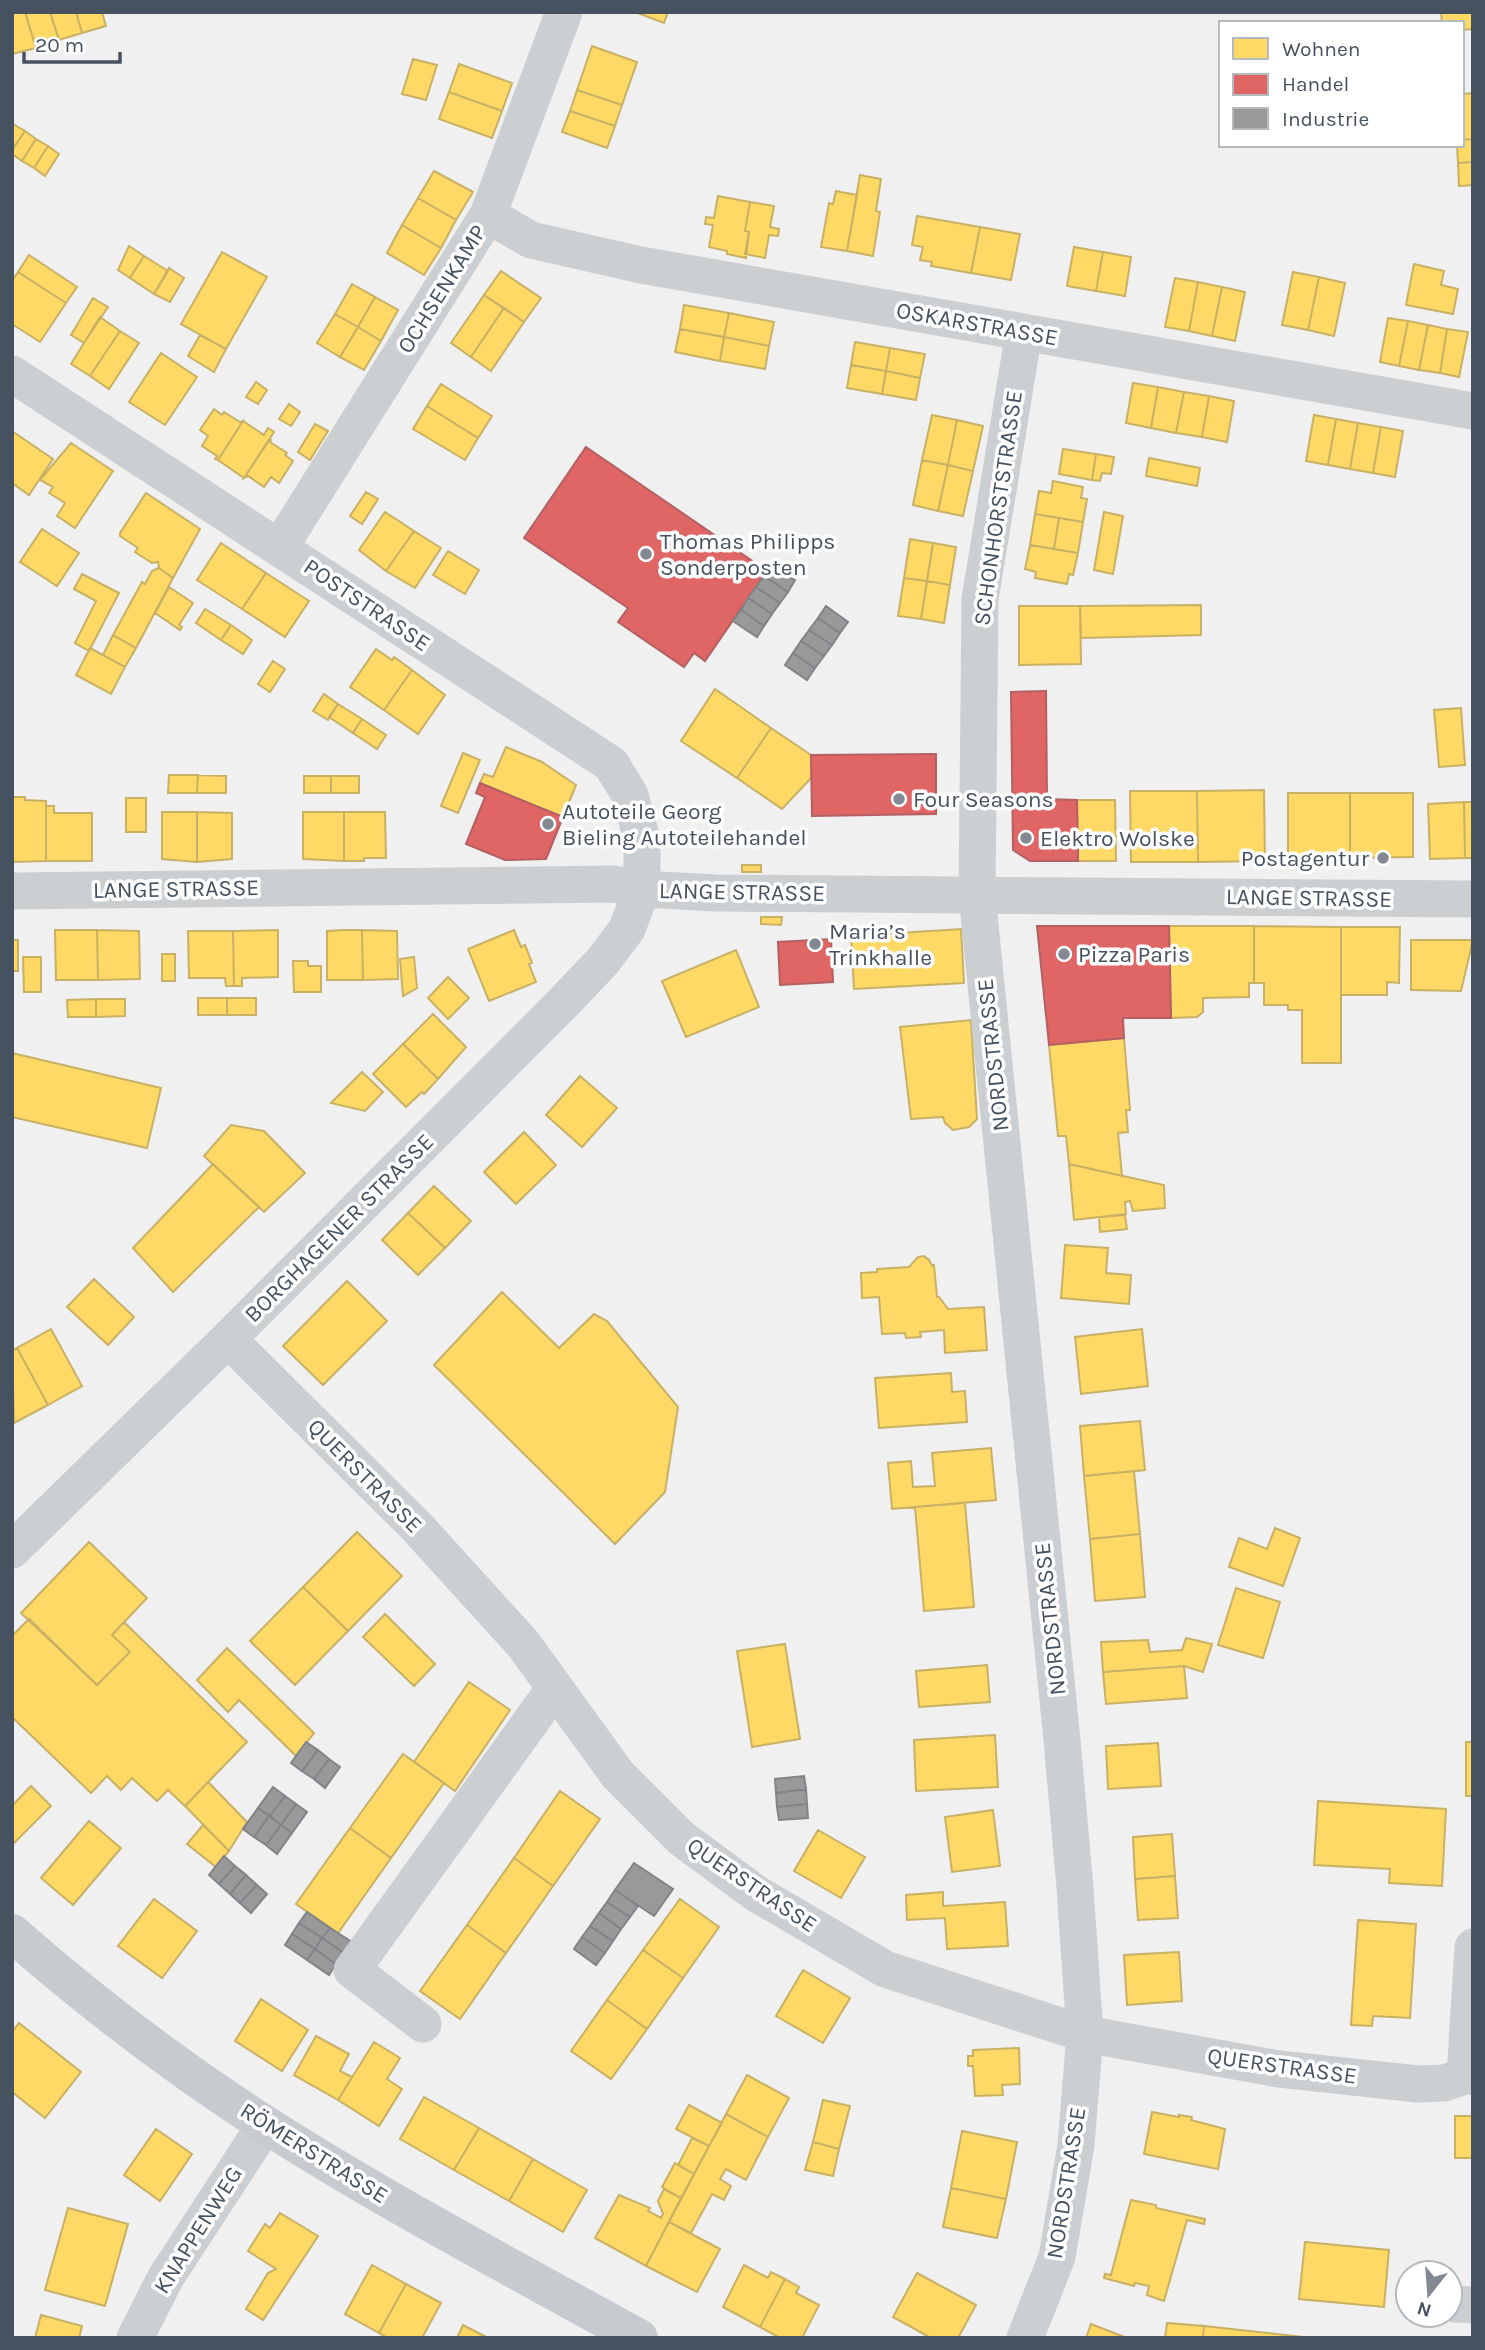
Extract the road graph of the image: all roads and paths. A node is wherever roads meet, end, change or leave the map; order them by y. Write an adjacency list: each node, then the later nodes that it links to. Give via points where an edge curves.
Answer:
1 (564, 12): 2 (street, OCHSENKAMP)
2 (488, 215): 3 (street, OSKARSTRASSE, via 531,240 629,262); 6 (street, OCHSENKAMP)
3 (1024, 332): 5 (street, OSKARSTRASSE); 9 (street, SCHONHORSTSTRASSE, via 980,599)
4 (12, 374): 6 (street, POSTSTRASSE)
5 (1473, 411)
6 (280, 547): 7 (street, POSTSTRASSE, via 611,764 630,795 642,840)
7 (642, 889): 8 (street, LANGE STRASSE, via 601,884); 9 (street, LANGE STRASSE); 11 (street, BORGHAGENER STRASSE, via 627,929 603,961)
8 (12, 891)
9 (977, 894): 10 (street, LANGE STRASSE); 17 (street, NORDSTRASSE, via 1062,1740)
10 (1473, 899)
11 (228, 1339): 12 (street, BORGHAGENER STRASSE); 13 (street, QUERSTRASSE, via 417,1527 524,1645)
12 (12, 1550)
13 (555, 1688): 16 (street, via 352,1970); 17 (street, QUERSTRASSE, via 618,1775 681,1838 757,1894 885,1969)
14 (12, 1933): 19 (main road, RÖMERSTRASSE, via 140,2038)
15 (1473, 1947): 18 (street)
16 (423, 2024)
17 (1085, 2034): 18 (street, QUERSTRASSE, via 1279,2069 1418,2084); 22 (street, NORDSTRASSE, via 1076,2145 1057,2257)
18 (1469, 2076)
19 (265, 2124): 20 (street, KNAPPENWEG, via 166,2277); 21 (main road, RÖMERSTRASSE, via 429,2224)
20 (135, 2338)
21 (639, 2338)
22 (1025, 2338)

